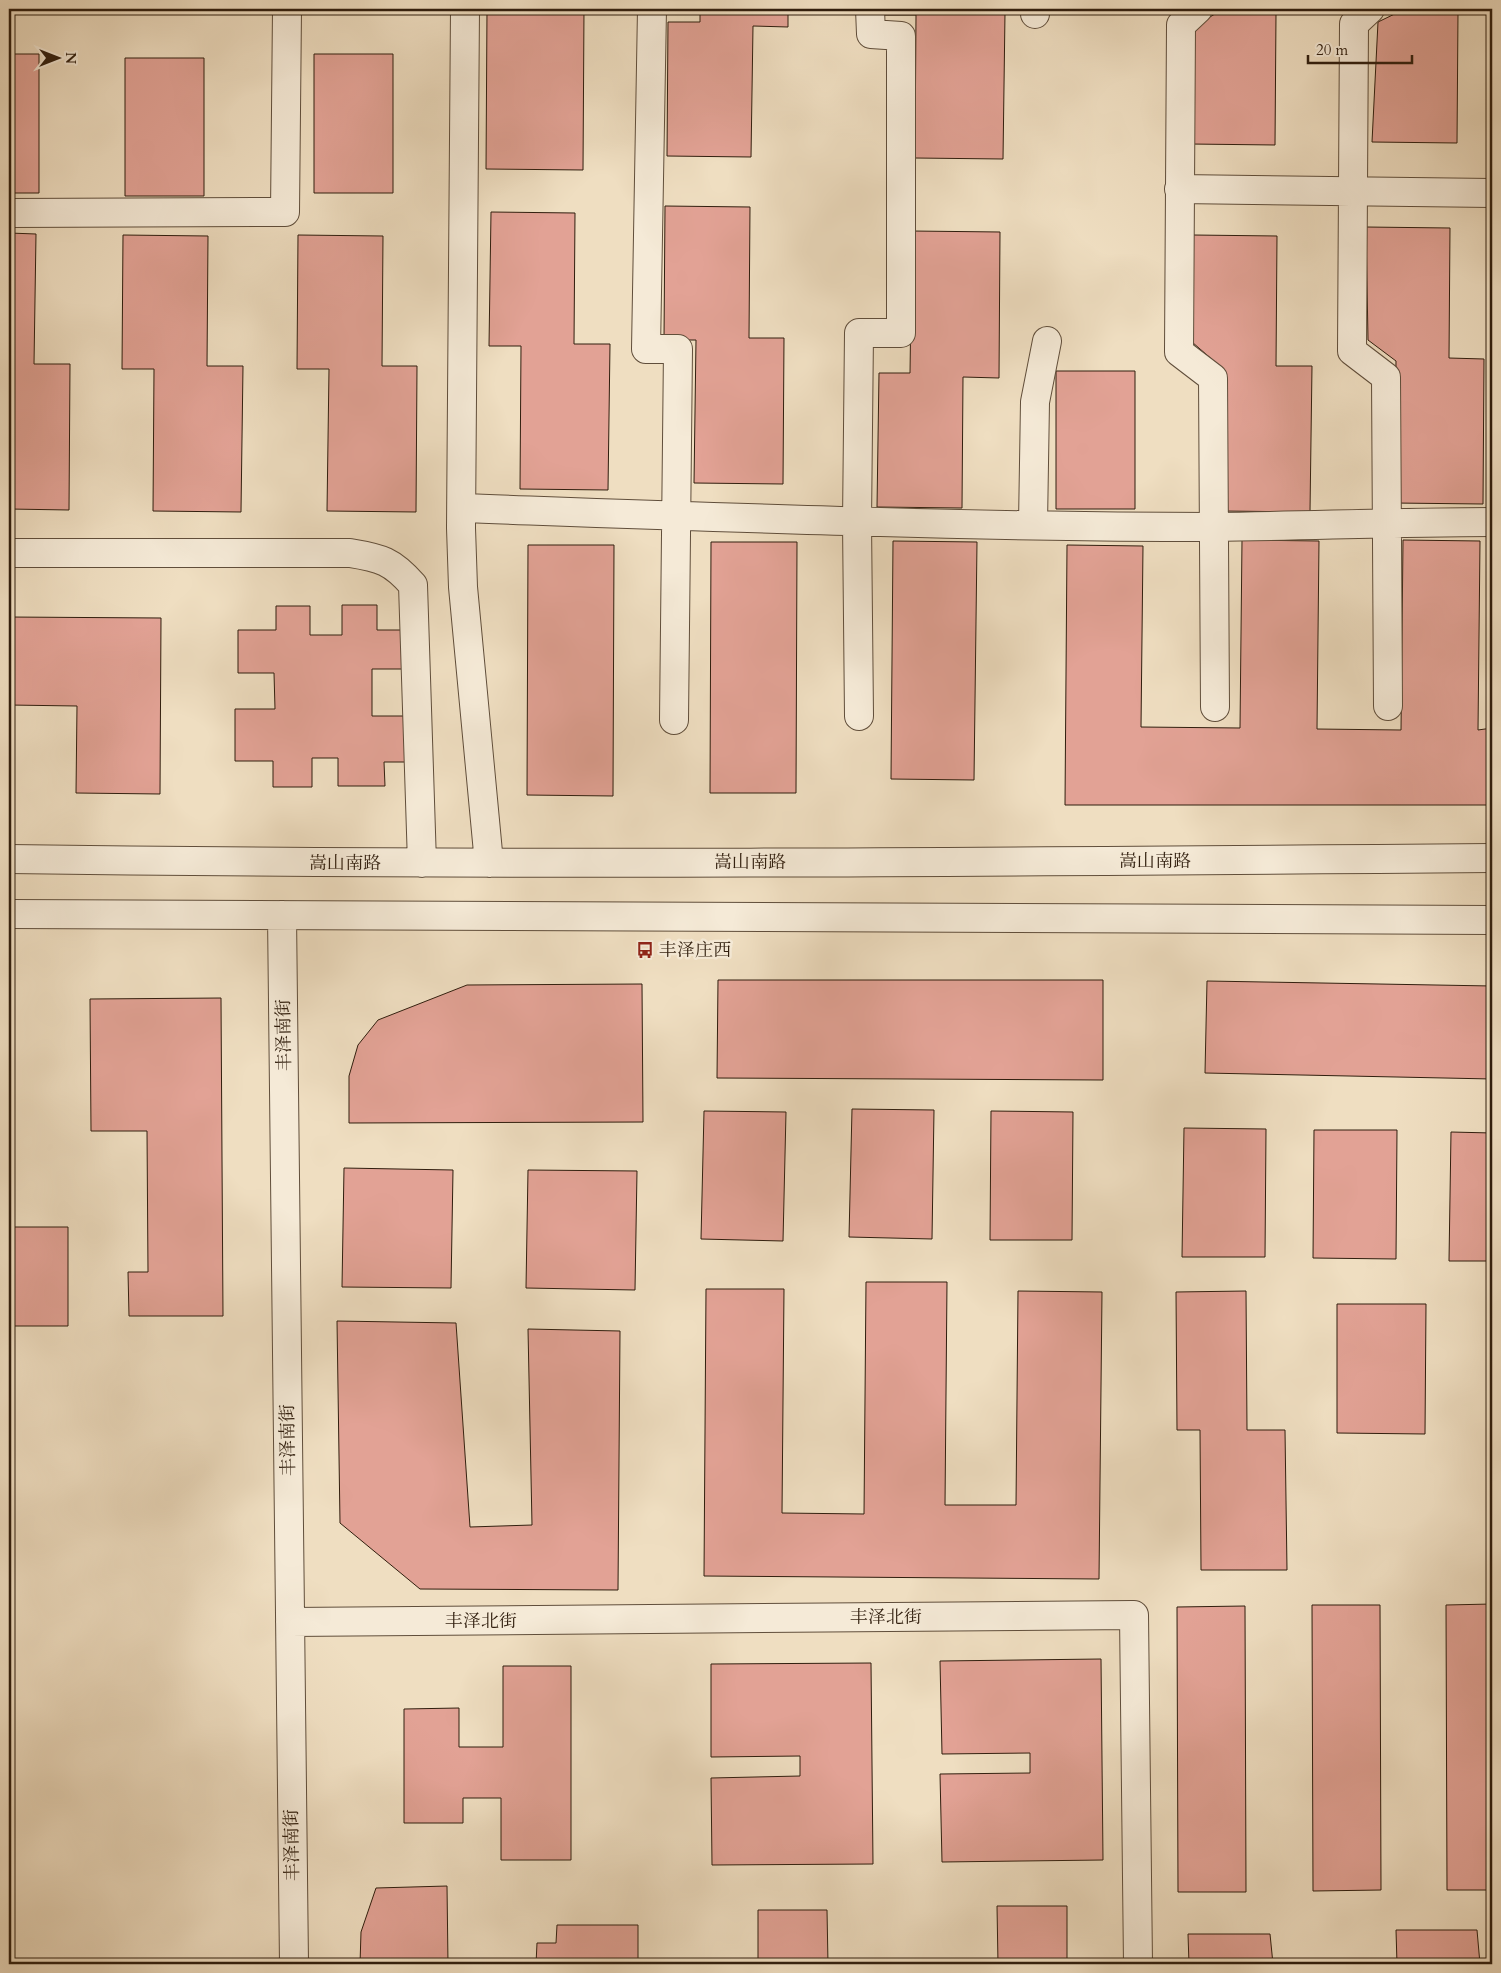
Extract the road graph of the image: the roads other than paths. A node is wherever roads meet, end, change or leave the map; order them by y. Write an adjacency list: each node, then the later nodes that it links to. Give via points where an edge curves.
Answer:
1 (287, 9): 10 (street, via 285,212)
2 (465, 9): 12 (street)
3 (652, 9): 13 (street, via 646,349 678,349)
4 (870, 9): 14 (street, via 871,34 901,36 901,333 859,333)
5 (1198, 9): 7 (street, via 1181,25)
6 (1370, 9): 8 (street, via 1354,24)
7 (1180, 189): 8 (street); 18 (street, via 1179,352 1213,378)
8 (1353, 192): 9 (street); 15 (street, via 1352,351 1386,377)
9 (1492, 193)
10 (9, 214)
11 (1047, 341): 17 (street, via 1035,402)
12 (462, 508): 13 (street); 27 (street, via 463,587)
13 (678, 516): 14 (street); 23 (street)
14 (857, 522): 17 (street); 22 (street)
15 (1387, 522): 16 (street); 18 (street); 20 (street)
16 (1492, 522)
17 (1033, 524): 18 (street)
18 (1214, 527): 21 (street)
19 (9, 553): 26 (street, via 350,553 378,557 399,569 413,584)
20 (1388, 706)
21 (1215, 707)
22 (859, 716)
23 (674, 720)
24 (1492, 858): 27 (street, 嵩山南路)
25 (9, 859): 26 (street, 嵩山南路)
26 (422, 863): 27 (street, 嵩山南路)
27 (489, 863)
28 (9, 914): 29 (street)
29 (282, 915): 30 (street); 31 (street, 丰泽南街)
30 (1492, 920)
31 (290, 1622): 32 (street, 丰泽南街); 33 (street, 丰泽北街, via 1134,1615)
32 (294, 1964)
33 (1138, 1964)

